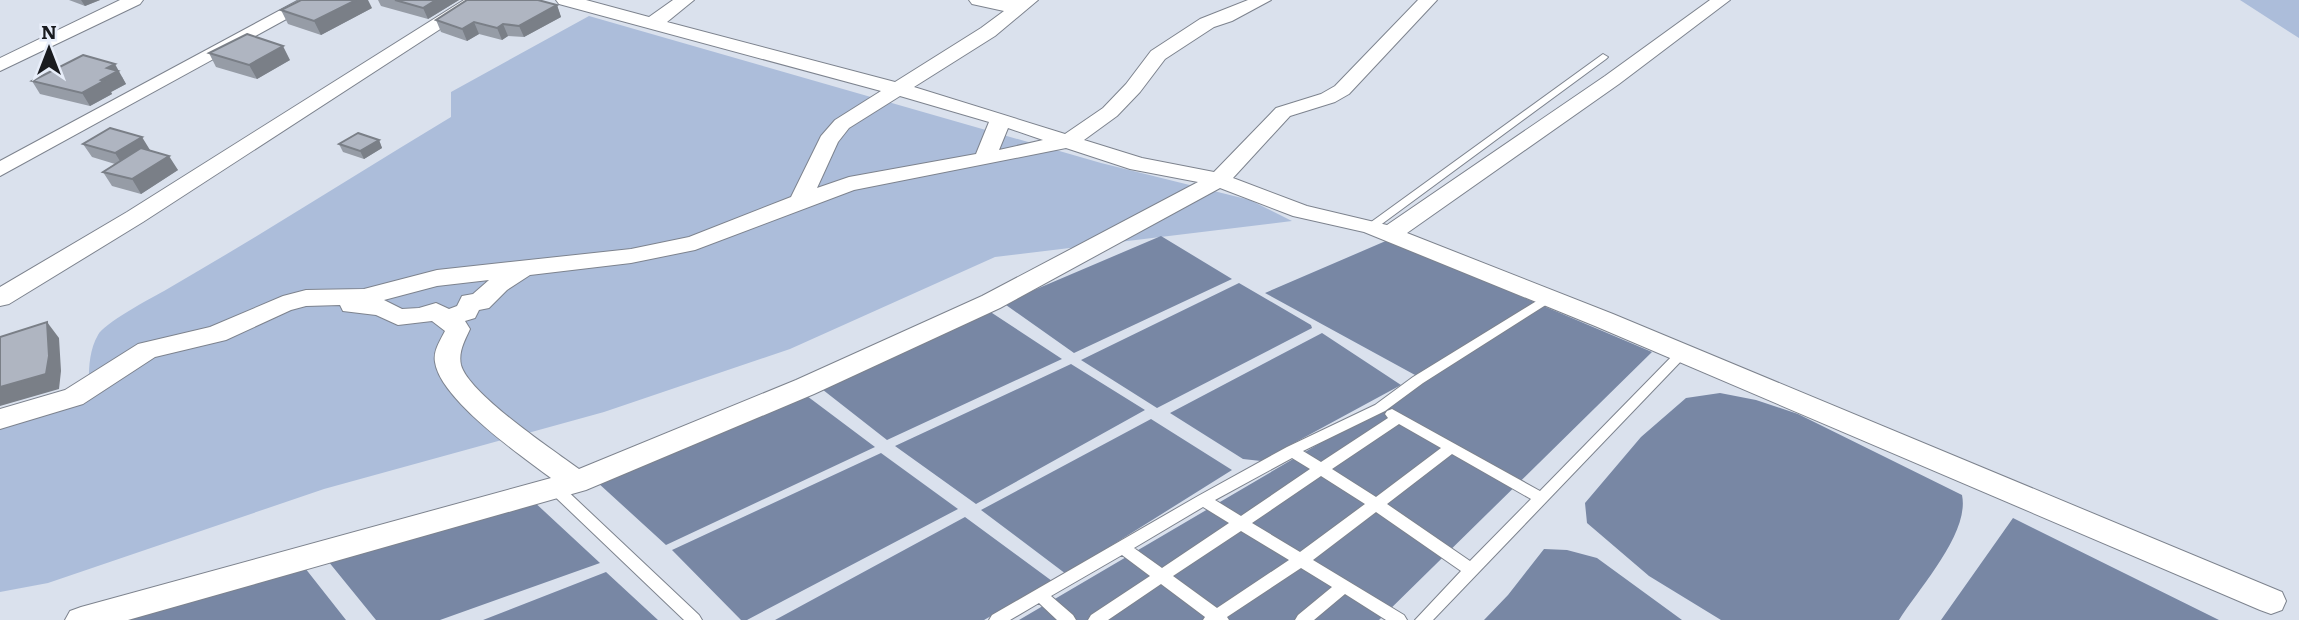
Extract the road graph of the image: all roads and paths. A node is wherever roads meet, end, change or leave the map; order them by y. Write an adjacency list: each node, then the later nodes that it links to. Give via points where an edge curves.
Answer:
1 (134, 0): 13 (street)
2 (312, 0): 18 (street)
3 (476, 0): 24 (street)
4 (565, 0): 11 (street)
5 (685, 0): 11 (street)
6 (978, 0): 10 (street)
7 (1262, 0): 16 (street, via 1206,23 1158,55 1110,112)
8 (1428, 0): 19 (street, via 1342,90 1272,121)
9 (1721, 0): 21 (street, via 1612,80)
10 (1023, 4): 14 (street)
11 (653, 23): 14 (street)
12 (1603, 57): 21 (lane)
13 (0, 65)
14 (898, 89): 15 (street); 20 (street, via 835,131)
15 (1001, 119): 16 (street); 17 (street)
16 (1068, 141): 17 (street); 19 (street, via 1138,164)
17 (985, 159): 20 (street, via 862,181)
18 (0, 170)
19 (1219, 180): 21 (street, via 1301,211); 35 (street, via 991,302 805,387)
20 (800, 201): 22 (street, via 695,243 631,256)
21 (1380, 230): 25 (street)
22 (528, 267): 23 (street); 27 (street, via 507,277 480,302 471,302 466,312)
23 (412, 283): 26 (street, via 364,297); 27 (street, via 426,304)
24 (0, 298)
25 (1548, 298): 28 (street); 29 (lane)
26 (331, 299): 27 (street, via 358,307 381,307 398,317); 31 (street, via 306,298 283,304 216,334 147,350 74,397)
27 (441, 315): 35 (street, via 458,329 447,350 450,370 474,401)
28 (1682, 353): 36 (lane); 46 (street)
29 (1380, 408): 30 (lane); 33 (lane)
30 (1398, 418): 32 (lane); 34 (lane)
31 (0, 419)
32 (1451, 448): 36 (lane); 38 (lane)
33 (1292, 451): 34 (lane); 37 (lane)
34 (1321, 469): 38 (lane); 39 (lane)
35 (565, 485): 48 (street); 49 (lane)
36 (1541, 498): 42 (lane)
37 (1203, 500): 39 (lane); 40 (lane)
38 (1376, 504): 41 (lane); 42 (lane)
39 (1241, 524): 41 (lane); 43 (lane)
40 (1122, 547): 43 (lane); 45 (lane)
41 (1301, 560): 44 (lane); 47 (lane)
42 (1471, 570): 55 (lane)
43 (1161, 577): 47 (lane); 52 (lane)
44 (1343, 586): 53 (lane); 54 (lane)
45 (1041, 595): 50 (lane); 51 (lane)
46 (2271, 601)
47 (1216, 619)
48 (81, 620)
49 (694, 620)
50 (997, 620)
51 (1068, 620)
52 (1096, 620)
53 (1303, 620)
54 (1399, 620)
55 (1423, 620)

